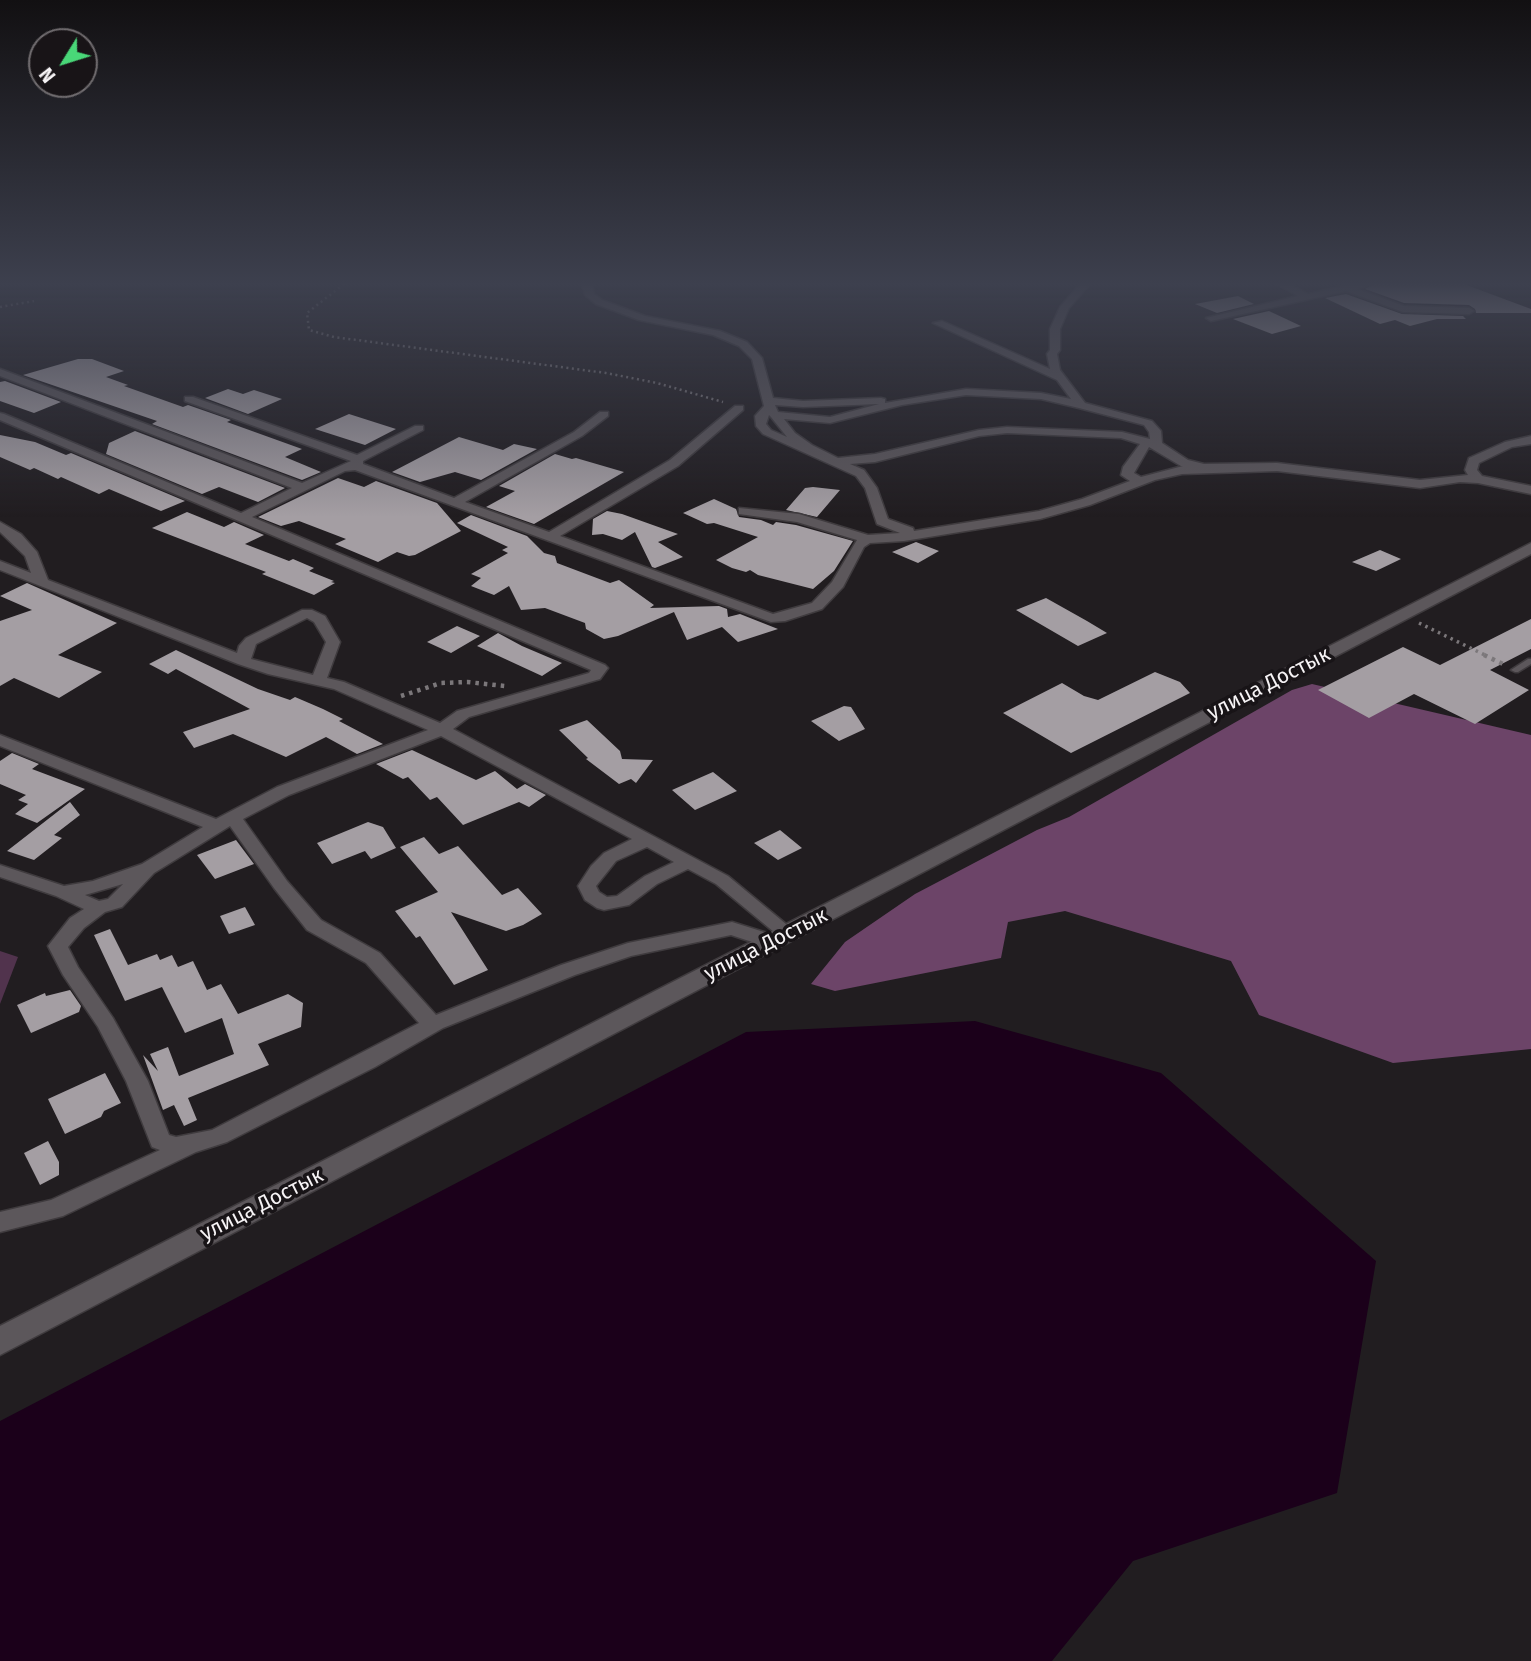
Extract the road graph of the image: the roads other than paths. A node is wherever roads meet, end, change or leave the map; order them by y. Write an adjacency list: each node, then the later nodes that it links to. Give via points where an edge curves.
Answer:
1 (758, 362): 10 (street)
2 (1024, 362): 5 (street)
3 (1054, 362): 5 (street)
4 (0, 372): 21 (street)
5 (1059, 377): 8 (street)
6 (189, 399): 17 (street)
7 (902, 402): 8 (street, via 966,392 1041,396); 10 (street); 10 (street, via 830,420)
8 (1082, 405): 15 (street, via 1148,423 1155,430)
9 (739, 408): 28 (street, via 674,463)
10 (771, 408): 16 (street, via 792,435); 16 (street, via 761,416 760,424 767,432)
11 (604, 414): 23 (street, via 578,434)
12 (0, 416): 25 (street)
13 (419, 428): 17 (street)
14 (1531, 440): 20 (street, via 1509,443 1473,461)
15 (1152, 444): 16 (street, via 1113,435 1007,430 875,458); 18 (street, via 1185,463); 19 (street, via 1129,467 1127,475)
16 (830, 458): 27 (street, via 860,473 882,521)
17 (357, 463): 21 (street); 23 (street)
18 (1216, 467): 19 (street); 20 (street, via 1301,469 1420,484)
19 (1141, 481): 27 (street, via 1051,513)
20 (1473, 483): 22 (street)
21 (303, 488): 25 (street)
22 (1531, 490)
23 (455, 502): 28 (street)
24 (744, 511): 29 (street, via 799,518)
25 (243, 517): 37 (street, via 600,668 595,676 463,714)
26 (0, 526): 32 (street, via 32,555)
27 (896, 534): 29 (street)
28 (550, 537): 29 (street, via 771,618 817,606)
29 (867, 540)
30 (1531, 548): 48 (main road, улица Достык)
31 (0, 565): 32 (street)
32 (43, 583): 34 (street)
33 (1531, 660): 35 (lane)
34 (243, 661): 36 (street); 36 (street, via 251,641 307,613 320,619 334,642)
35 (1515, 670)
36 (318, 681): 37 (street, via 339,685)
37 (442, 730): 39 (street, via 283,791); 40 (street)
38 (0, 740): 39 (street, via 178,813)
39 (226, 821): 42 (street); 49 (street, via 274,871 279,884 314,925 373,958)
40 (649, 841): 41 (street); 41 (street, via 610,857 587,886 592,896 604,904 622,901)
41 (688, 862): 46 (street, via 722,880)
42 (148, 869): 44 (street); 45 (street, via 114,903)
43 (0, 871): 44 (street)
44 (63, 892): 45 (street)
45 (97, 908): 50 (street, via 58,946 137,1081 160,1141 176,1146)
46 (765, 915): 47 (street); 48 (street)
47 (732, 928): 48 (street); 49 (street, via 628,950)
48 (780, 938): 52 (main road, улица Достык)
49 (433, 1025): 50 (street)
50 (194, 1144): 51 (street, via 55,1209)
51 (0, 1222)
52 (0, 1341)

